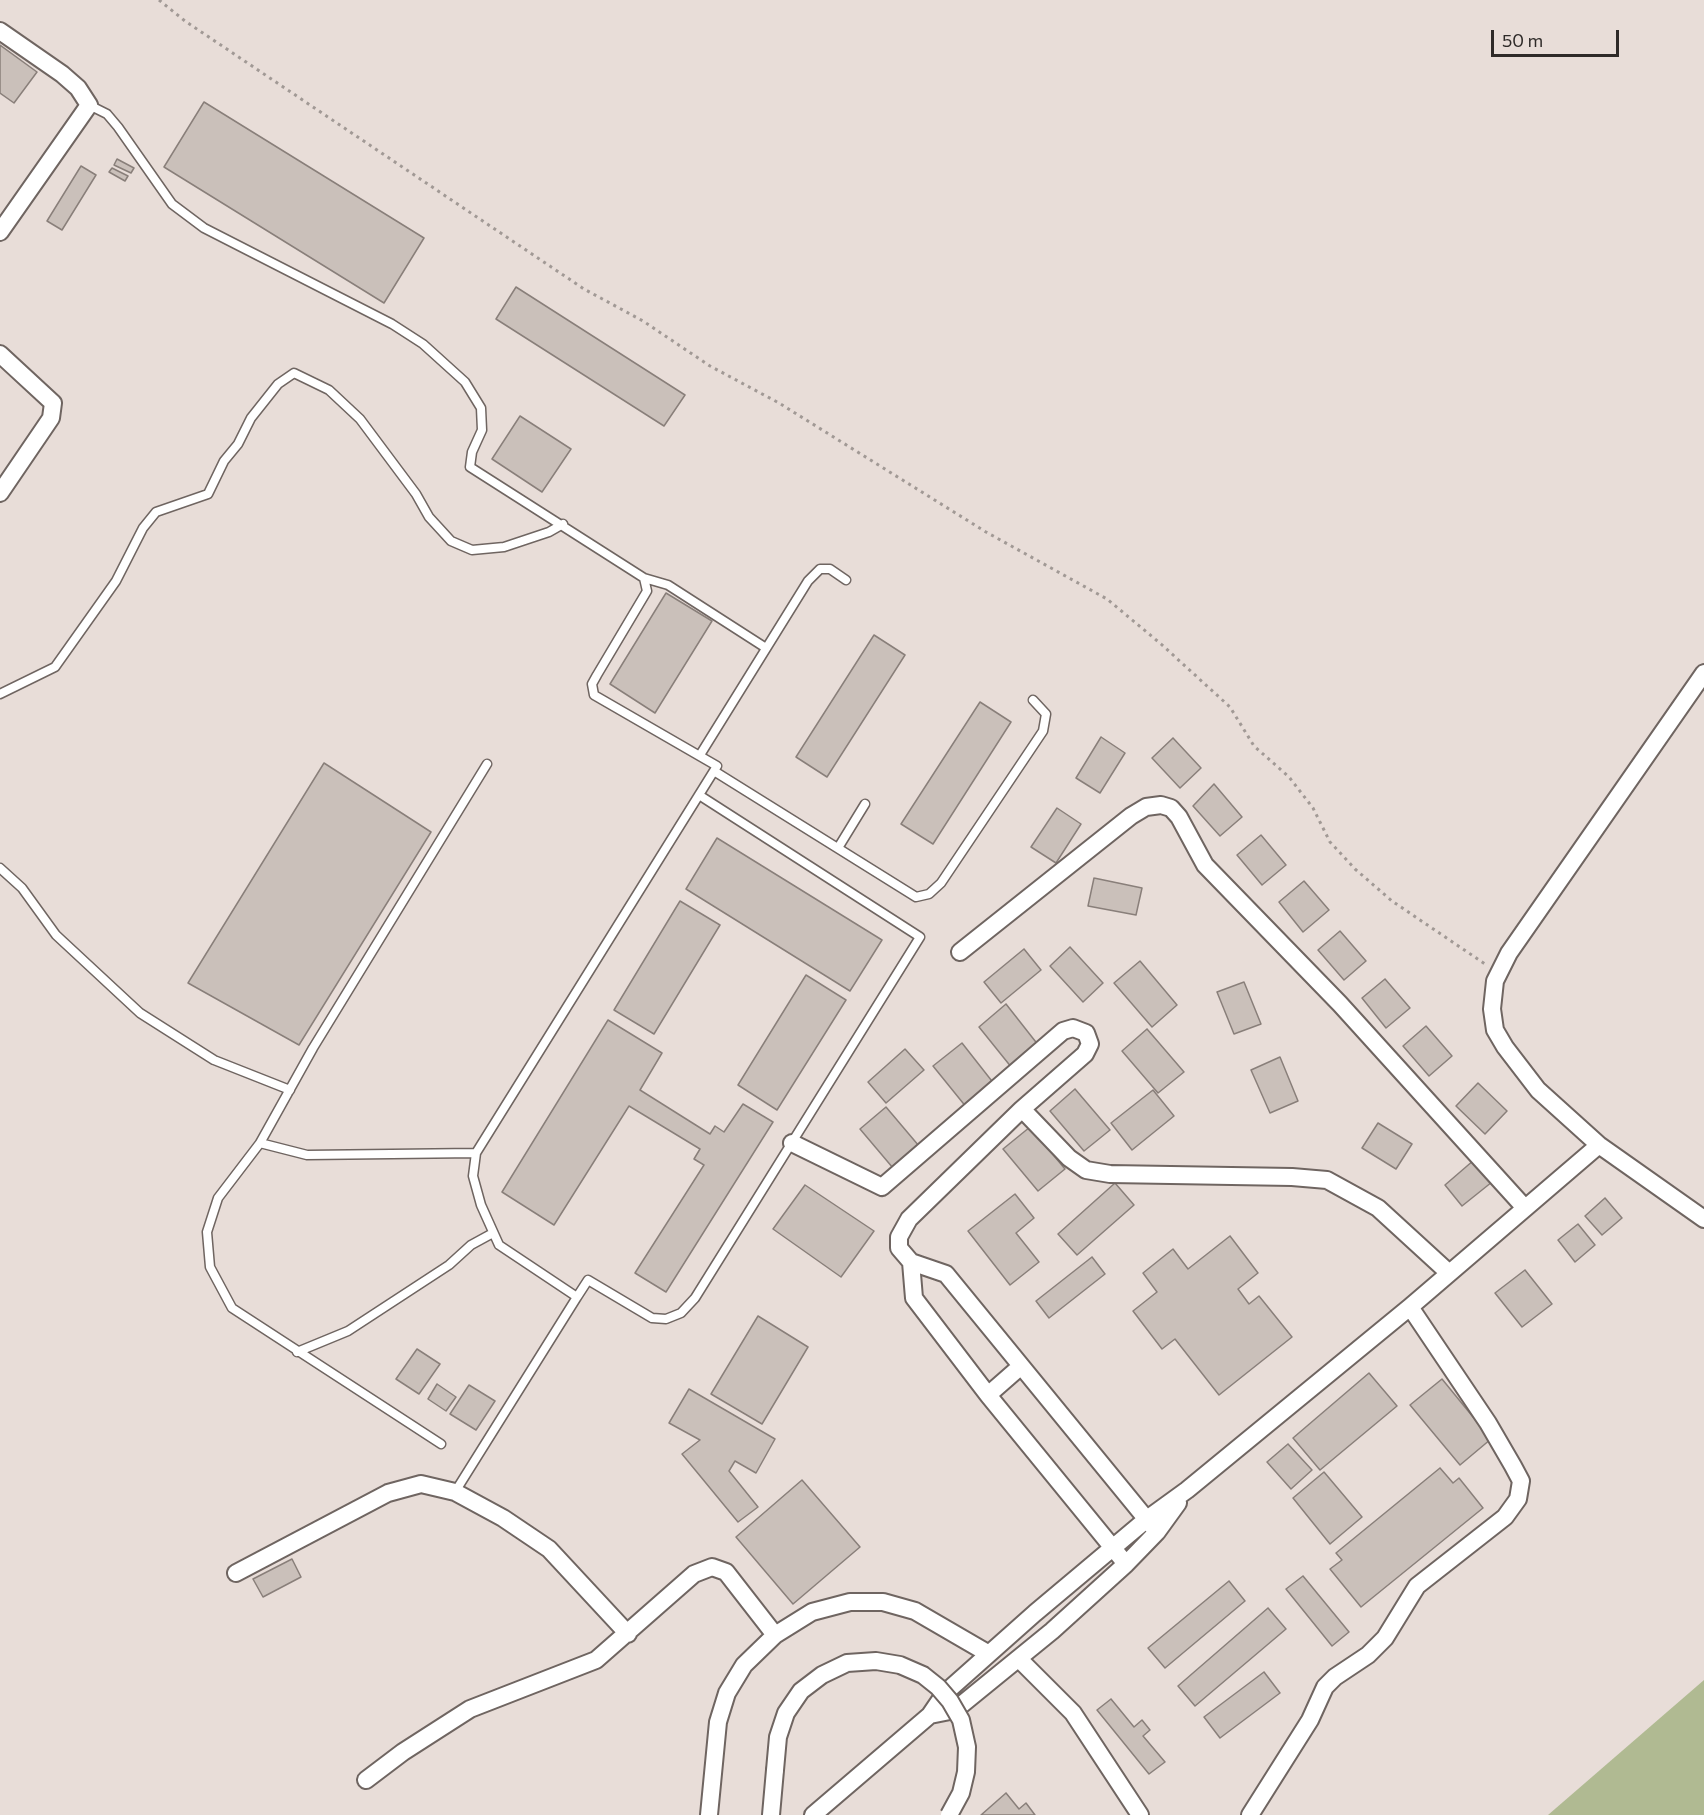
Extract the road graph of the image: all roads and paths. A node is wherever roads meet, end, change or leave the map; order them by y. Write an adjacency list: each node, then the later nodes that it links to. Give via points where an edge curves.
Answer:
1 (159, 0): 22 (path, via 584,289 779,403 986,532 1107,599 1230,708 1254,746 1289,777 1313,808 1330,842 1355,869 1392,901)
2 (0, 30): 3 (street, via 62,74)
3 (89, 105): 4 (street); 7 (lane, via 107,114 172,204 204,228 392,324 423,344 465,382 481,408 482,430 470,467)
4 (0, 232)
5 (0, 354): 6 (street, via 53,404 51,418)
6 (0, 493)
7 (563, 524): 8 (lane); 12 (lane, via 504,546 472,550 451,541 429,517 360,419 329,390 294,373 278,384 251,418 208,494 156,512 143,528 116,581 55,667)
8 (644, 578): 10 (lane, via 668,585); 14 (lane, via 647,591 592,684 594,695)
9 (846, 580): 10 (lane, via 830,569 820,569 808,581)
10 (766, 648): 14 (lane)
11 (1704, 673): 22 (street, via 1509,953)
12 (0, 694)
13 (1033, 700): 19 (lane, via 1046,714 1043,731 941,883 929,894 916,897)
14 (700, 755): 16 (lane, via 717,766)
15 (487, 764): 23 (lane)
16 (714, 771): 17 (lane); 19 (lane)
17 (699, 795): 26 (lane, via 920,937); 28 (lane)
18 (866, 804): 19 (lane)
19 (838, 848)
20 (0, 868): 23 (lane, via 22,888 56,935 140,1012 214,1060)
21 (960, 952): 29 (street, via 1131,816 1146,807 1171,808 1205,865 1340,1004)
22 (1499, 973): 27 (street, via 1491,1009 1495,1030 1538,1090)
23 (290, 1090): 25 (lane)
24 (1022, 1109): 26 (street, via 1084,1054 1090,1044 1086,1032 1073,1028 1063,1031 882,1187); 32 (street, via 909,1219 899,1237 899,1248); 33 (street, via 1069,1158 1086,1170 1110,1174 1327,1180 1378,1208)
25 (260, 1143): 28 (lane, via 307,1155); 36 (lane, via 218,1198 207,1232 210,1267 232,1308)
26 (792, 1143): 34 (lane, via 695,1298 681,1313 666,1319 652,1318 588,1280)
27 (1599, 1145): 29 (street); 30 (street)
28 (476, 1153): 31 (lane, via 473,1176)
29 (1525, 1208): 33 (street)
30 (1704, 1219)
31 (493, 1233): 34 (lane, via 499,1245); 36 (lane, via 348,1331)
32 (911, 1262): 37 (street, via 946,1274); 38 (street, via 914,1298)
33 (1449, 1273): 35 (street)
34 (578, 1297): 40 (lane)
35 (1410, 1307): 41 (street, via 1187,1490); 58 (street, via 1513,1466 1521,1481 1518,1499 1505,1517 1417,1586 1384,1638 1325,1687 1310,1720)
36 (297, 1352): 39 (lane)
37 (1020, 1367): 38 (street); 41 (street)
38 (988, 1395): 42 (street)
39 (441, 1444)
40 (455, 1492): 44 (street, via 421,1484 388,1493); 47 (street, via 549,1549)
41 (1152, 1525): 42 (street); 43 (street)
42 (1114, 1548): 43 (street); 45 (street)
43 (1126, 1563): 46 (street)
44 (236, 1573)
45 (1035, 1613): 46 (street); 49 (street)
46 (1052, 1631): 50 (street)
47 (628, 1634): 48 (street, via 694,1574 712,1567 726,1572); 52 (street, via 596,1660 470,1708)
48 (775, 1635): 49 (street, via 812,1612 850,1602 883,1602 915,1611); 53 (street, via 744,1665 727,1694 718,1722)
49 (989, 1654): 51 (street, via 945,1693)
50 (1019, 1659): 51 (street, via 956,1710); 57 (street, via 1073,1713)
51 (930, 1715): 55 (street)
52 (366, 1780)
53 (709, 1815)
54 (771, 1815): 56 (street, bridge, via 778,1737 786,1713 801,1692 822,1675 847,1663 876,1661 900,1665 923,1675 950,1701 961,1720 967,1747 966,1772 961,1793)
55 (813, 1815)
56 (949, 1815)
57 (1140, 1815)
58 (1250, 1815)

